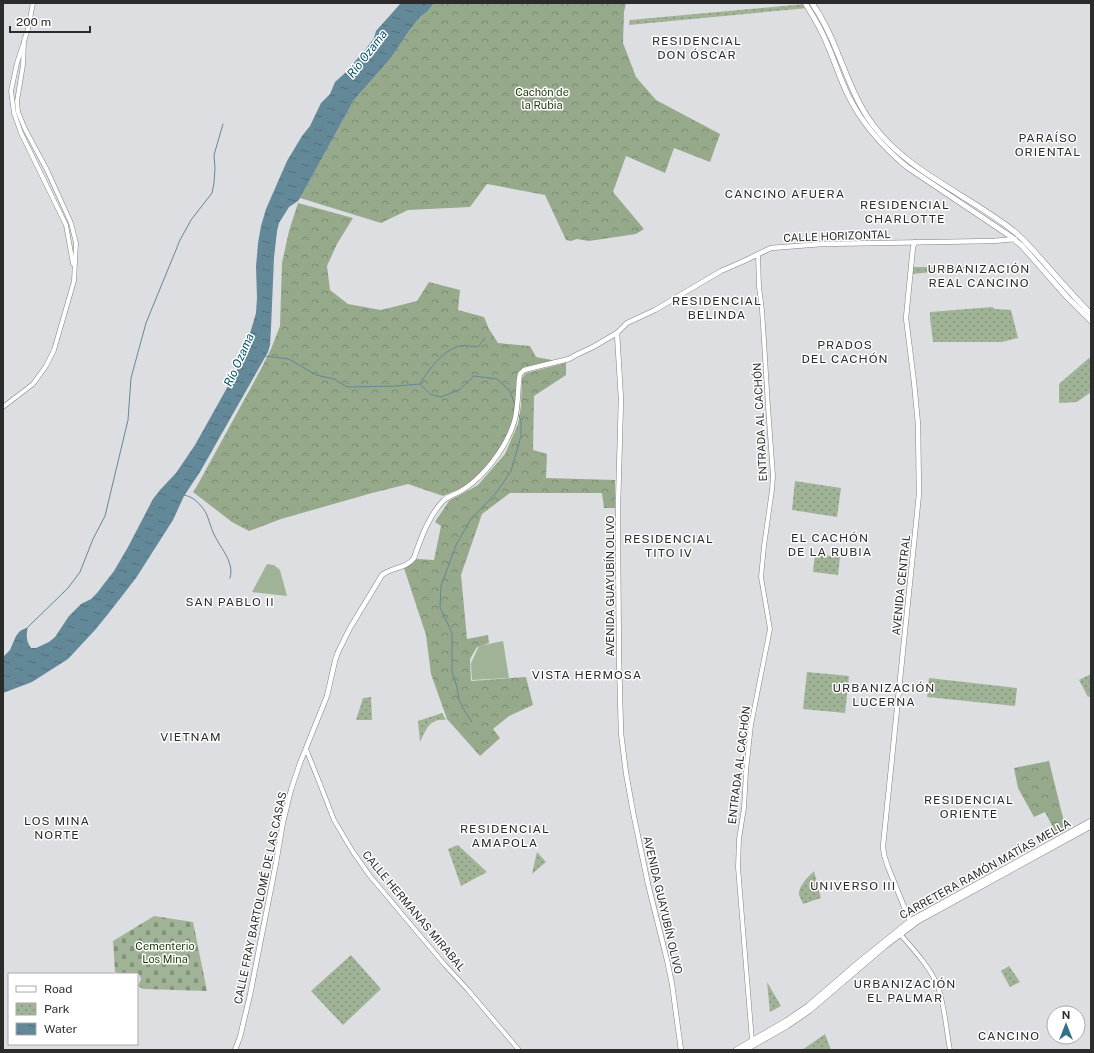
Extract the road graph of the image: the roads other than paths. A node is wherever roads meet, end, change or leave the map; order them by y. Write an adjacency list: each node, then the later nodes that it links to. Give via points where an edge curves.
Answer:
1 (33, 3): 4 (street)
2 (805, 3): 5 (main road, via 820,28 848,94 874,135 895,157 927,182)
3 (812, 3): 9 (main road, via 832,41 857,100 882,136 908,160 1017,234)
4 (24, 41): 8 (street, via 18,112 71,223 76,243); 8 (street, via 11,91 14,113 21,133 66,224)
5 (1014, 239): 6 (main road, CALLE HORIZONTAL); 9 (main road, via 1067,297 1082,312)
6 (915, 242): 7 (main road, CALLE HORIZONTAL, via 775,247); 16 (main road, AVENIDA CENTRAL, via 906,318 918,424 919,494 883,846 888,867)
7 (758, 255): 10 (main road, CALLE HORIZONTAL, via 721,271 655,310 627,323); 18 (street, ENTRADA AL CACHÓN, via 773,476 761,577 770,629 751,725 738,861)
8 (74, 270): 12 (street, via 74,281 65,314 54,350 46,366 32,384)
9 (1090, 316)
10 (617, 333): 11 (main road, CALLE HORIZONTAL); 21 (main road, AVENIDA GUAYUBÍN OLIVO, via 622,399 618,505 622,739 642,855 672,984)
11 (569, 358): 13 (main road, CALLE FRAY BARTOLOMÉ DE LAS CASAS, via 524,370 520,374 515,419 501,451 472,483 443,501 424,531 411,562 385,573 376,584 338,652 327,696)
12 (3, 408)
13 (306, 749): 19 (main road, CALLE FRAY BARTOLOMÉ DE LAS CASAS, via 283,820 250,995); 20 (street, CALLE HERMANAS MIRABAL, via 334,820 353,852 370,876)
14 (1091, 821): 16 (main road, CARRETERA RAMÓN MATÍAS MELLA)
15 (1091, 826): 16 (main road, CARRETERA RAMÓN MATÍAS MELLA)
16 (911, 923): 17 (main road, CARRETERA RAMÓN MATÍAS MELLA); 18 (main road, CARRETERA RAMÓN MATÍAS MELLA, via 808,1006)
17 (900, 934): 18 (main road, CARRETERA RAMÓN MATÍAS MELLA, via 809,1011 787,1026); 24 (street, via 920,956 937,985 942,999)
18 (753, 1043): 22 (main road, CARRETERA RAMÓN MATÍAS MELLA); 23 (main road, CARRETERA RAMÓN MATÍAS MELLA)
19 (235, 1050)
20 (519, 1050)
21 (681, 1050)
22 (736, 1050)
23 (745, 1050)
24 (950, 1050)

